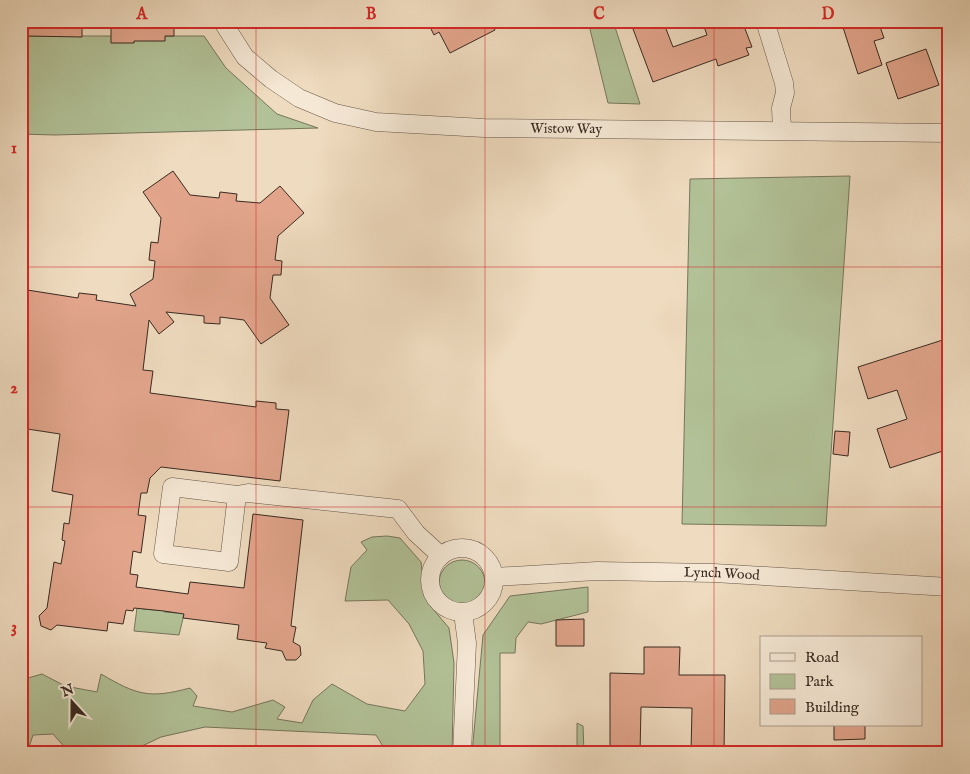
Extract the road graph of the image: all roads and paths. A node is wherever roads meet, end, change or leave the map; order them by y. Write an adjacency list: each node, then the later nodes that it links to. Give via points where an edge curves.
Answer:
1 (222, 21): 3 (street, Wistow Way, via 245,57 299,98 335,113 376,122 484,128)
2 (765, 21): 3 (street, via 784,84)
3 (782, 130): 4 (street, Wistow Way)
4 (949, 133)
5 (237, 495): 5 (street, via 229,562 163,554 172,487); 6 (street, via 248,493 398,509 416,533)
6 (441, 556): 7 (street, via 455,549 470,550 484,557); 9 (street, via 435,562 429,579 433,596 445,608)
7 (494, 577): 8 (street, Lynch Wood, via 597,571 714,573); 9 (street, via 492,592 483,605)
8 (949, 587)
9 (463, 613): 10 (street, via 467,643)
10 (462, 753)

